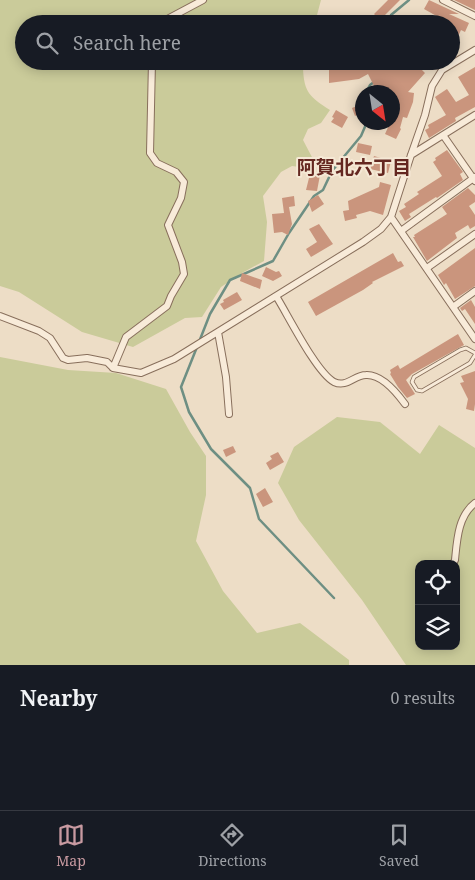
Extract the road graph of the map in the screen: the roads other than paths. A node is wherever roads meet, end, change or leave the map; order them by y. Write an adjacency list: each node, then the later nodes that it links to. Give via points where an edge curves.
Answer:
1 (203, 0): 3 (street)
2 (443, 0): 4 (street)
3 (175, 15)
4 (475, 16)
5 (475, 50): 6 (street)
6 (460, 59)
7 (152, 70): 24 (street, via 150,153 157,163 176,172 184,182 181,198 168,225 184,274 167,306 126,337)
8 (442, 70): 11 (street, via 432,86)
9 (475, 115): 10 (street)
10 (443, 135): 11 (street); 12 (street)
11 (411, 155): 13 (street)
12 (474, 179): 14 (street)
13 (391, 217): 14 (street); 18 (street, via 363,242)
14 (401, 231): 16 (street)
15 (475, 234): 16 (street)
16 (427, 268): 19 (street)
17 (475, 291): 19 (street)
18 (276, 296): 21 (street); 25 (street, via 327,377 340,384 363,376 375,377 394,390)
19 (453, 306): 22 (street)
20 (0, 316): 24 (street, via 40,331 50,338 63,358 94,359 107,362)
21 (218, 332): 24 (street, via 174,359 141,373); 26 (street)
22 (475, 339)
23 (475, 354): 23 (lane, via 470,362 422,391 417,390 412,382 414,377 460,350 466,348)
24 (114, 368)
25 (406, 404)
26 (229, 414)
27 (475, 503): 28 (street, via 466,510 460,526)
28 (455, 560)

